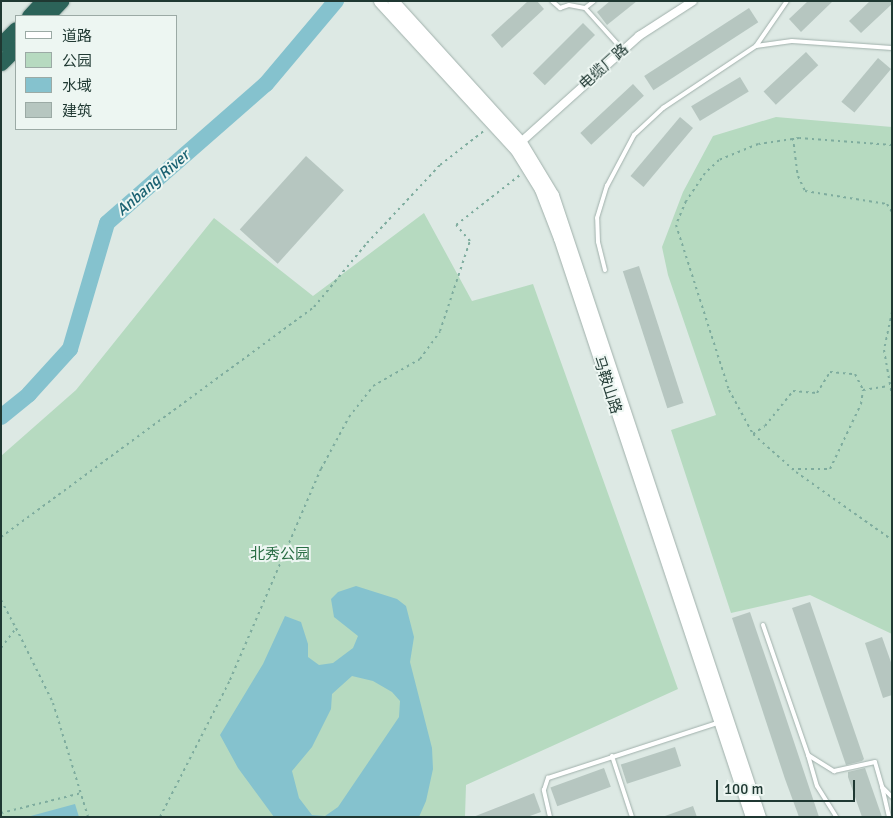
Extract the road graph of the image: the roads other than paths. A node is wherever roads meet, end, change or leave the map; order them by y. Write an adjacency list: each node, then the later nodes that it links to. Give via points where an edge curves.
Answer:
1 (43, 1): 10 (highway)
2 (61, 1): 11 (highway)
3 (379, 1): 13 (main road, 马鞍山路)
4 (393, 1): 13 (main road, 马鞍山路)
5 (552, 1): 9 (lane, via 560,8 569,5)
6 (594, 1): 9 (lane)
7 (693, 1): 18 (street, 电缆厂路, via 659,21)
8 (787, 1): 15 (lane)
9 (584, 8): 18 (lane)
10 (30, 15)
11 (48, 15)
12 (15, 30): 14 (highway)
13 (416, 34): 20 (main road, 马鞍山路); 23 (main road, 马鞍山路, via 529,169 559,238)
14 (1, 44)
15 (756, 46): 16 (lane, via 792,41); 21 (lane, via 688,89 644,123 634,136 607,186 596,218)
16 (892, 48)
17 (15, 49): 19 (highway)
18 (623, 50): 20 (street, 电缆厂路)
19 (1, 63)
20 (521, 142): 31 (main road, 马鞍山路, via 544,177 560,210)
21 (605, 270)
22 (762, 625): 24 (lane)
23 (720, 722): 25 (lane); 30 (main road, 马鞍山路)
24 (808, 755): 26 (lane, via 834,771 874,762); 32 (lane, via 817,786)
25 (612, 756): 28 (lane, via 548,778 544,790); 29 (lane)
26 (882, 787): 27 (lane); 33 (lane)
27 (892, 797)
28 (550, 817)
29 (632, 817)
30 (751, 817)
31 (760, 817)
32 (836, 817)
33 (889, 817)

